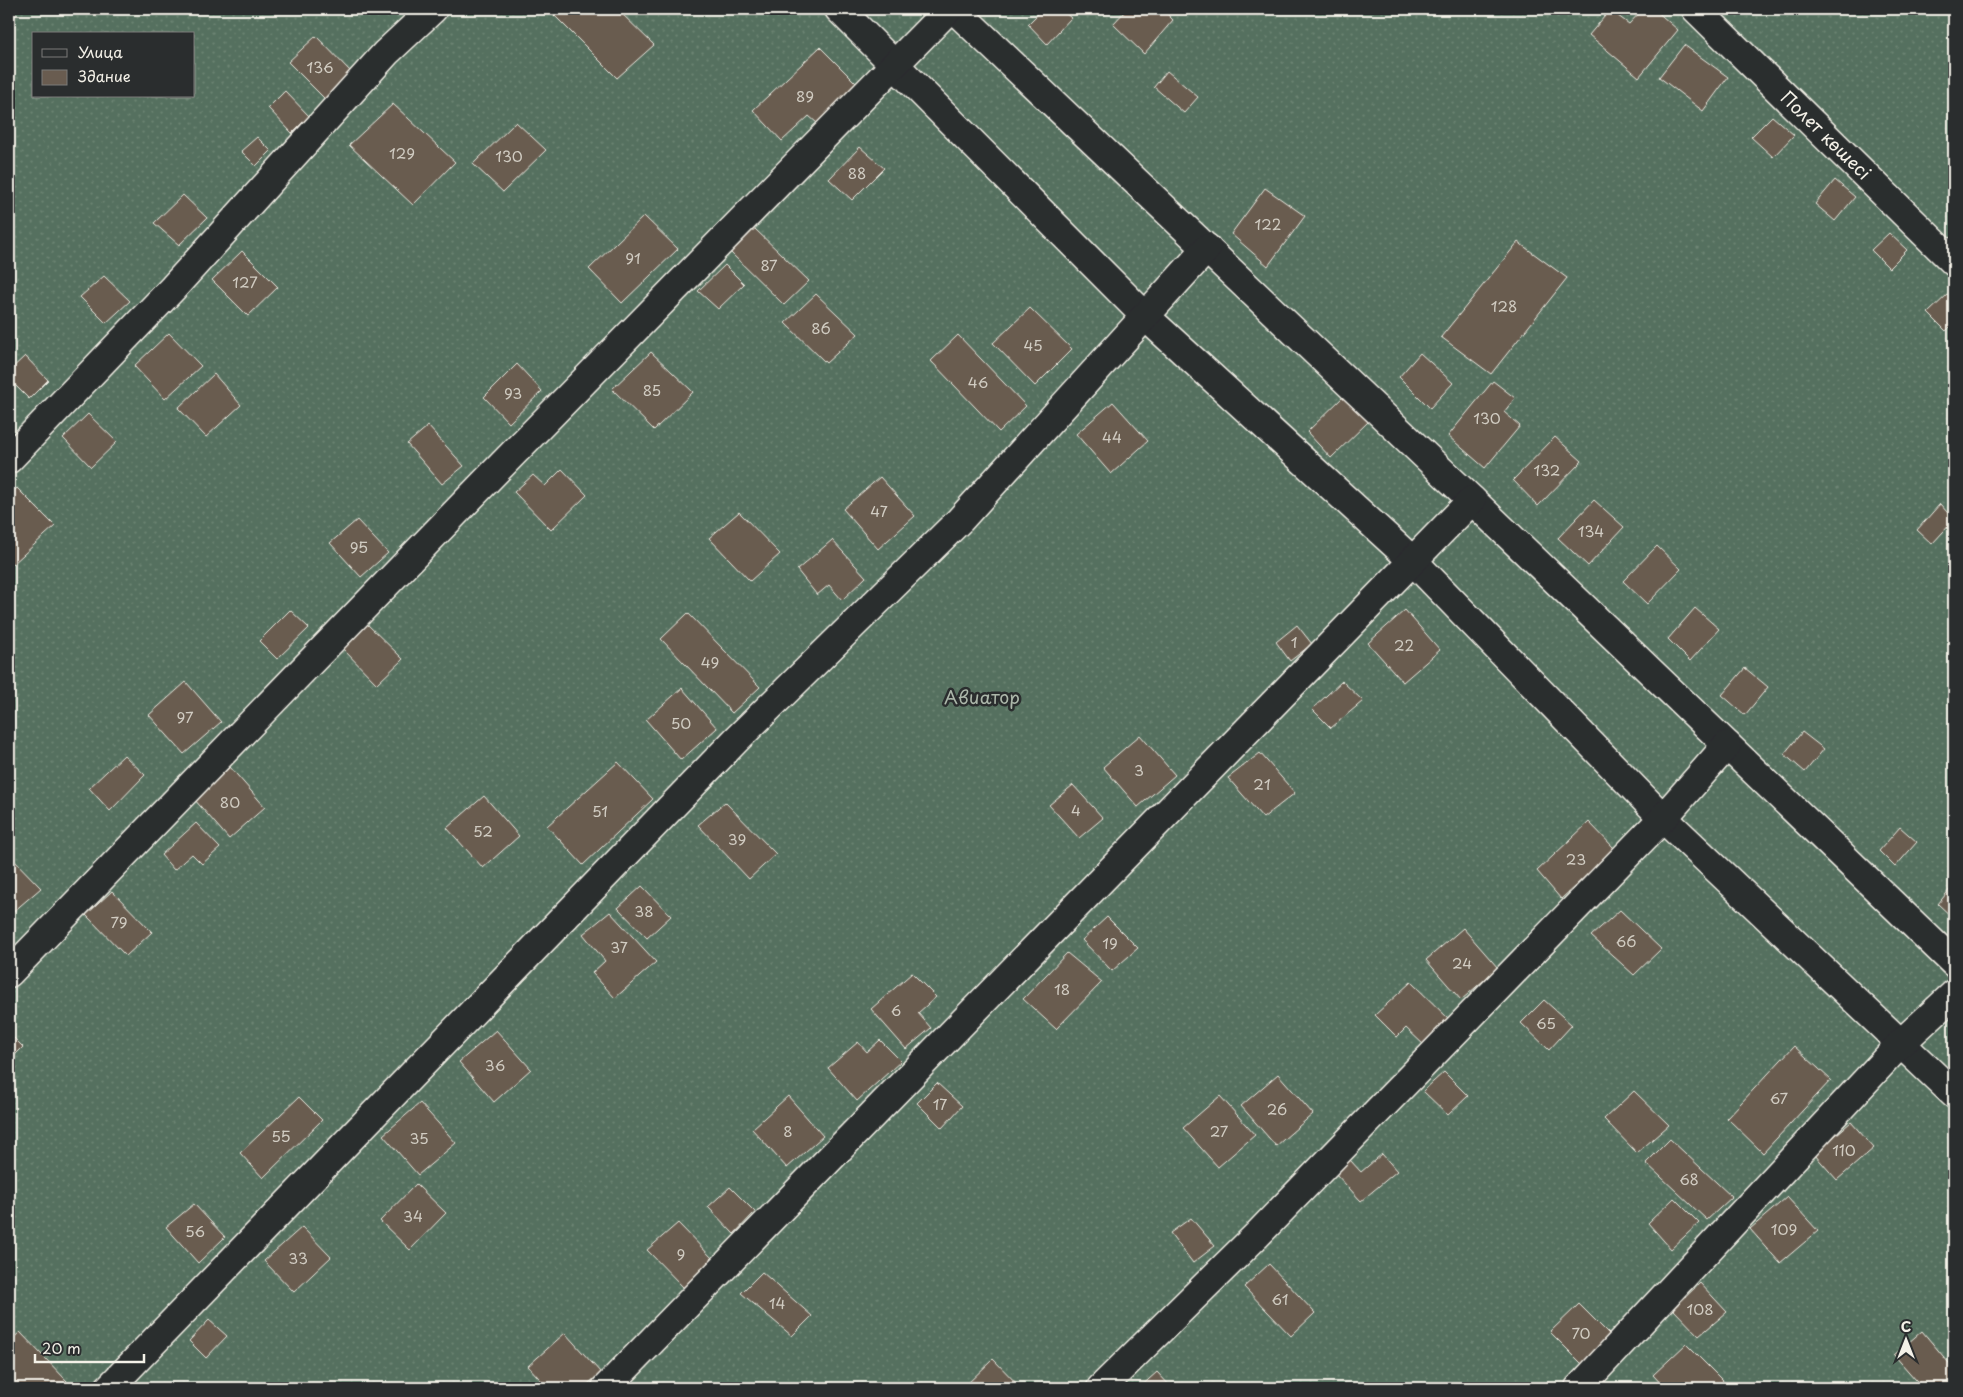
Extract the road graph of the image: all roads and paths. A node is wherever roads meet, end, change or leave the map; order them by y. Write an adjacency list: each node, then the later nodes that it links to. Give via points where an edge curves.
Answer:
1 (433, 9): 10 (street, via 386,53 174,288)
2 (840, 9): 6 (street)
3 (949, 9): 6 (street)
4 (954, 9): 7 (street)
5 (1696, 9): 8 (street, Полет көшесі)
6 (895, 65): 9 (street); 16 (street, via 492,474)
7 (1207, 248): 9 (street); 11 (street)
8 (1954, 262)
9 (1146, 317): 12 (street); 20 (street, via 960,520 736,740)
10 (9, 459)
11 (1472, 500): 12 (street); 13 (street)
12 (1414, 562): 14 (street); 21 (street)
13 (1727, 745): 14 (street); 15 (street)
14 (1663, 818): 18 (street); 22 (street, via 1257,1235)
15 (1954, 963)
16 (9, 973)
17 (1954, 994): 18 (street)
18 (1900, 1044): 19 (street); 23 (street)
19 (1954, 1094)
20 (109, 1388)
21 (606, 1388)
22 (1101, 1388)
23 (1579, 1388)

